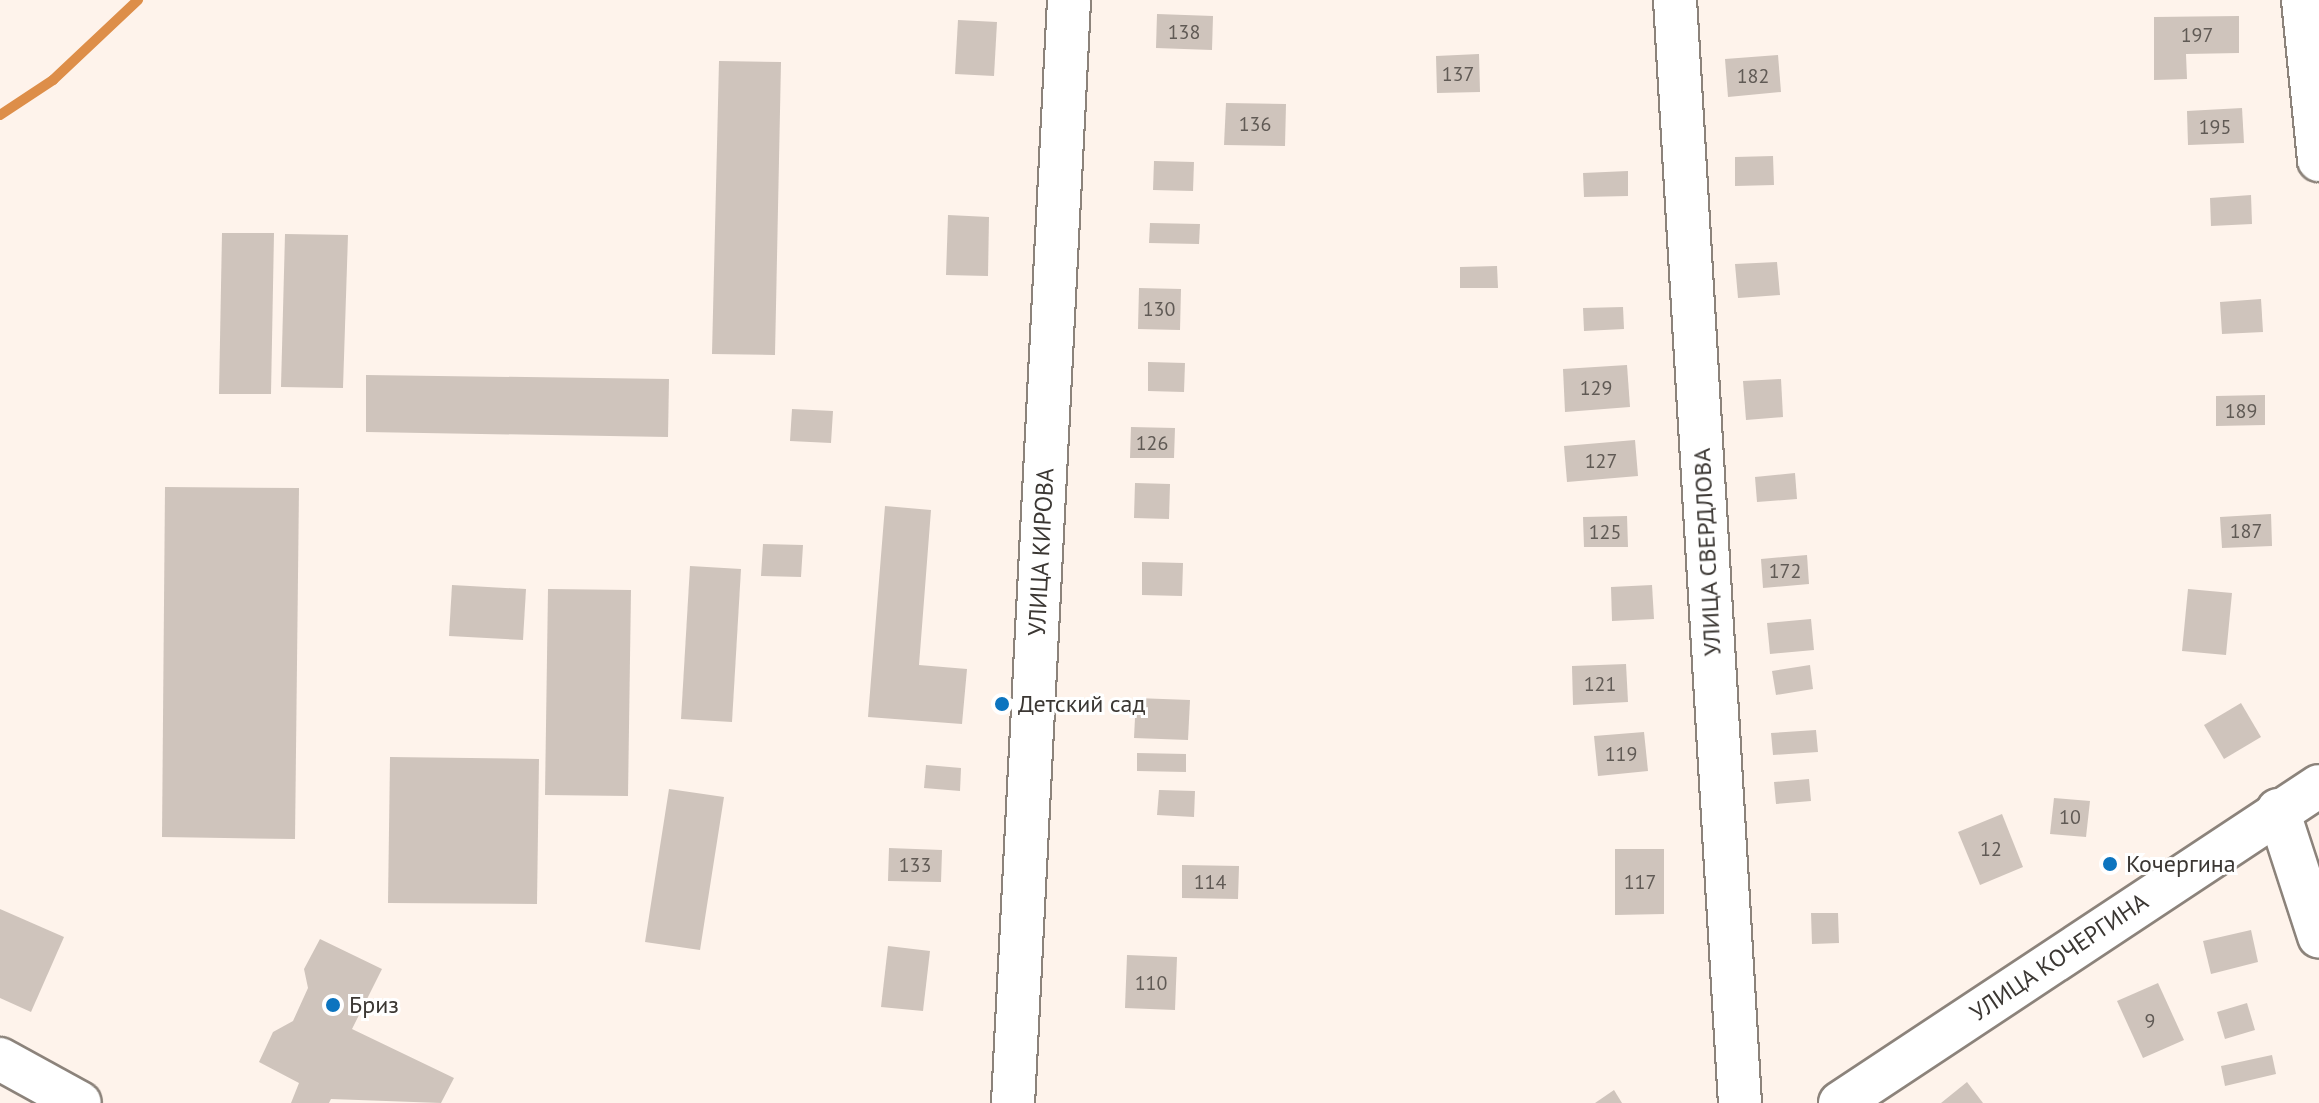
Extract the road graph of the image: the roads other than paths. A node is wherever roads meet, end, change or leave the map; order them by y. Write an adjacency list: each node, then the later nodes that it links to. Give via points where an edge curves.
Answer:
1 (1069, 0): 10 (street, УЛИЦА КИРОВА)
2 (1675, 0): 11 (street, УЛИЦА СВЕРДЛОВА)
3 (2303, 0): 4 (street)
4 (2319, 160)
5 (2319, 786): 6 (street, УЛИЦА КОЧЕРГИНА)
6 (2278, 810): 7 (street); 12 (street, УЛИЦА КОЧЕРГИНА)
7 (2319, 936)
8 (0, 1059): 9 (street)
9 (80, 1103)
10 (1013, 1103)
11 (1740, 1103)
12 (1840, 1103)

